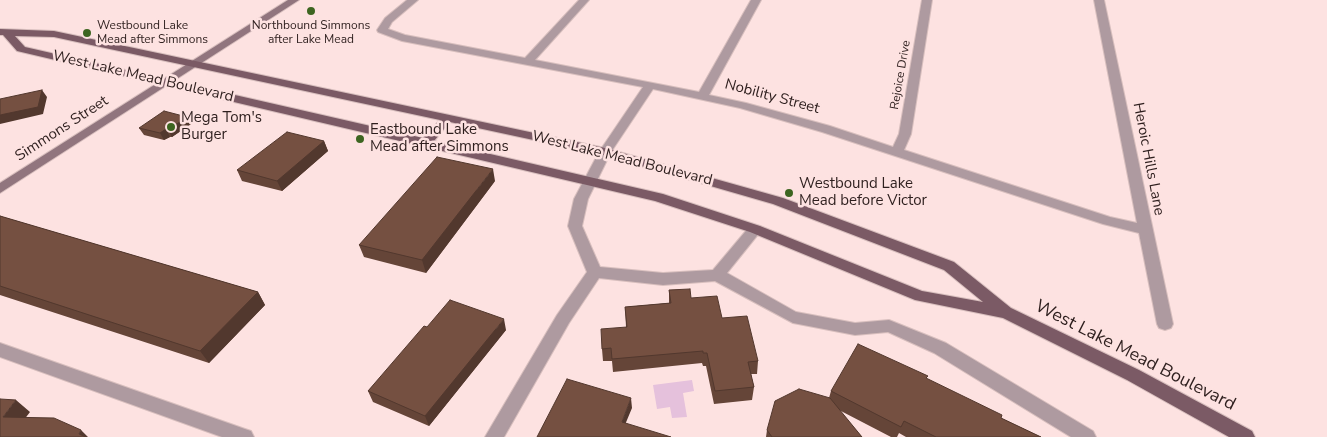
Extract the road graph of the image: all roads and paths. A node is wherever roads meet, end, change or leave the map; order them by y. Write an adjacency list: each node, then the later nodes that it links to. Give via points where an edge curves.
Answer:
1 (294, 0): 9 (main road, Simmons Street)
2 (413, 0): 8 (street, Nobility Street, via 388,20 382,30 402,38)
3 (584, 0): 8 (street)
4 (756, 0): 12 (street)
5 (927, 0): 16 (street, Rejoice Drive, via 905,134)
6 (1099, 0): 20 (street, Heroic Hills Lane)
7 (4, 33): 9 (main road, West Lake Mead Boulevard, via 54,34); 10 (main road, West Lake Mead Boulevard, via 21,49)
8 (527, 62): 11 (street, Nobility Street)
9 (193, 64): 10 (main road, Simmons Street); 13 (main road, West Lake Mead Boulevard)
10 (165, 82): 14 (main road, West Lake Mead Boulevard); 18 (main road, Simmons Street)
11 (650, 85): 12 (street, Nobility Street); 15 (street)
12 (703, 96): 16 (street, Nobility Street, via 784,116)
13 (448, 118): 14 (main road); 15 (main road, West Lake Mead Boulevard)
14 (426, 142): 17 (main road, West Lake Mead Boulevard)
15 (605, 152): 17 (street); 23 (main road, West Lake Mead Boulevard, via 778,201 949,266)
16 (897, 152): 20 (street, Nobility Street, via 1108,221)
17 (592, 181): 19 (main road, West Lake Mead Boulevard, via 684,205); 21 (street, via 582,199 575,226)
18 (0, 189)
19 (755, 229): 22 (street); 23 (main road, West Lake Mead Boulevard, via 920,296)
20 (1145, 229): 24 (street, Heroic Hills Lane)
21 (595, 272): 22 (street, via 663,279); 27 (street, via 562,319)
22 (717, 275): 28 (street, via 792,317 855,329 889,326 940,348)
23 (1005, 312): 29 (main road, West Lake Mead Boulevard, via 1133,375)
24 (1165, 324)
25 (0, 350): 26 (street)
26 (245, 437)
27 (494, 437)
28 (1087, 437)
29 (1246, 437)

